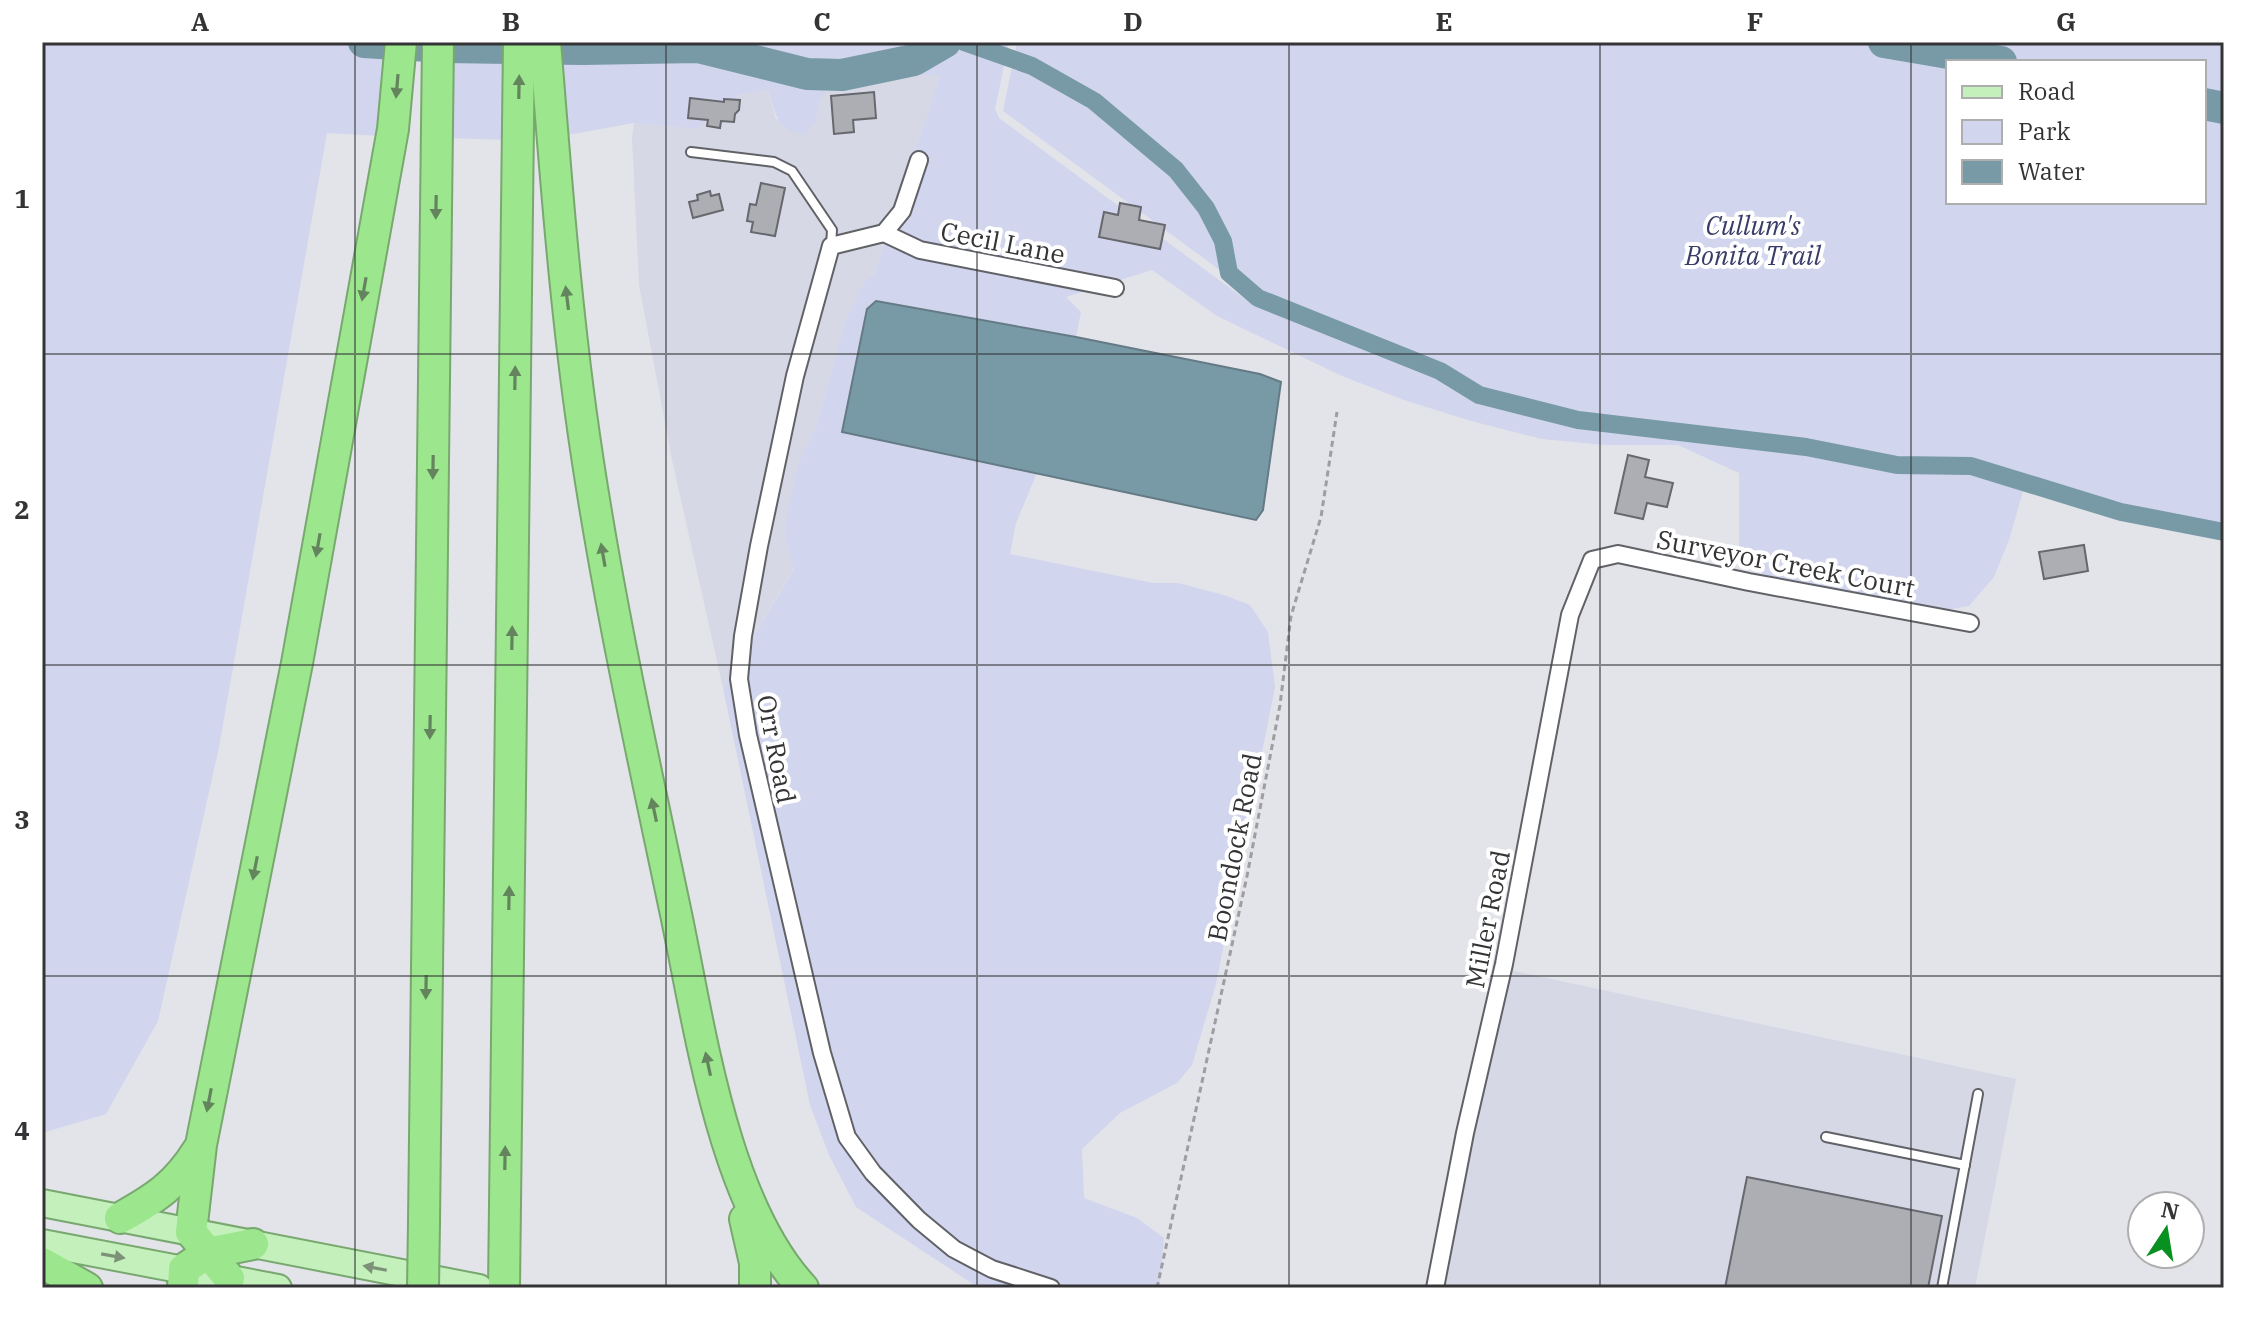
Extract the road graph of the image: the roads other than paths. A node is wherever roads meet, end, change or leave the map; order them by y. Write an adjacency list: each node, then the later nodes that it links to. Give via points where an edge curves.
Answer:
1 (401, 42): 15 (highway, one-way to 15, via 393,129 297,663)
2 (438, 42): 26 (highway, one-way to 26, bridge)
3 (519, 42): 28 (highway, one-way to 3)
4 (545, 42): 13 (highway, one-way to 4, via 601,547 565,288)
5 (691, 152): 8 (lane, via 774,162 792,171 832,230)
6 (919, 160): 7 (street, via 902,211)
7 (884, 233): 8 (street); 9 (street, Cecil Lane, via 920,250)
8 (831, 246): 31 (street, Orr Road, via 795,376 743,636 739,679 758,781 847,1137 873,1173 954,1249 992,1269)
9 (1115, 288)
10 (1592, 560): 11 (street, Surveyor Creek Court, via 1618,554); 32 (street, Miller Road, via 1570,615 1502,977)
11 (1970, 623)
12 (1978, 1094): 16 (lane)
13 (718, 1111): 29 (highway, via 755,1263); 30 (highway, via 759,1222)
14 (1826, 1137): 16 (lane)
15 (201, 1145): 18 (highway, via 174,1183); 21 (highway)
16 (1965, 1165): 33 (lane)
17 (42, 1203): 18 (main road)
18 (120, 1218): 21 (main road)
19 (42, 1243): 21 (main road, one-way to 21)
20 (253, 1244): 21 (highway); 27 (main road, one-way to 20)
21 (192, 1260): 23 (highway)
22 (42, 1263): 24 (highway)
23 (229, 1278): 25 (main road)
24 (87, 1288)
25 (278, 1288)
26 (423, 1288)
27 (479, 1288)
28 (504, 1288)
29 (755, 1288)
30 (803, 1288)
31 (1051, 1288)
32 (1435, 1288)
33 (1942, 1288)

